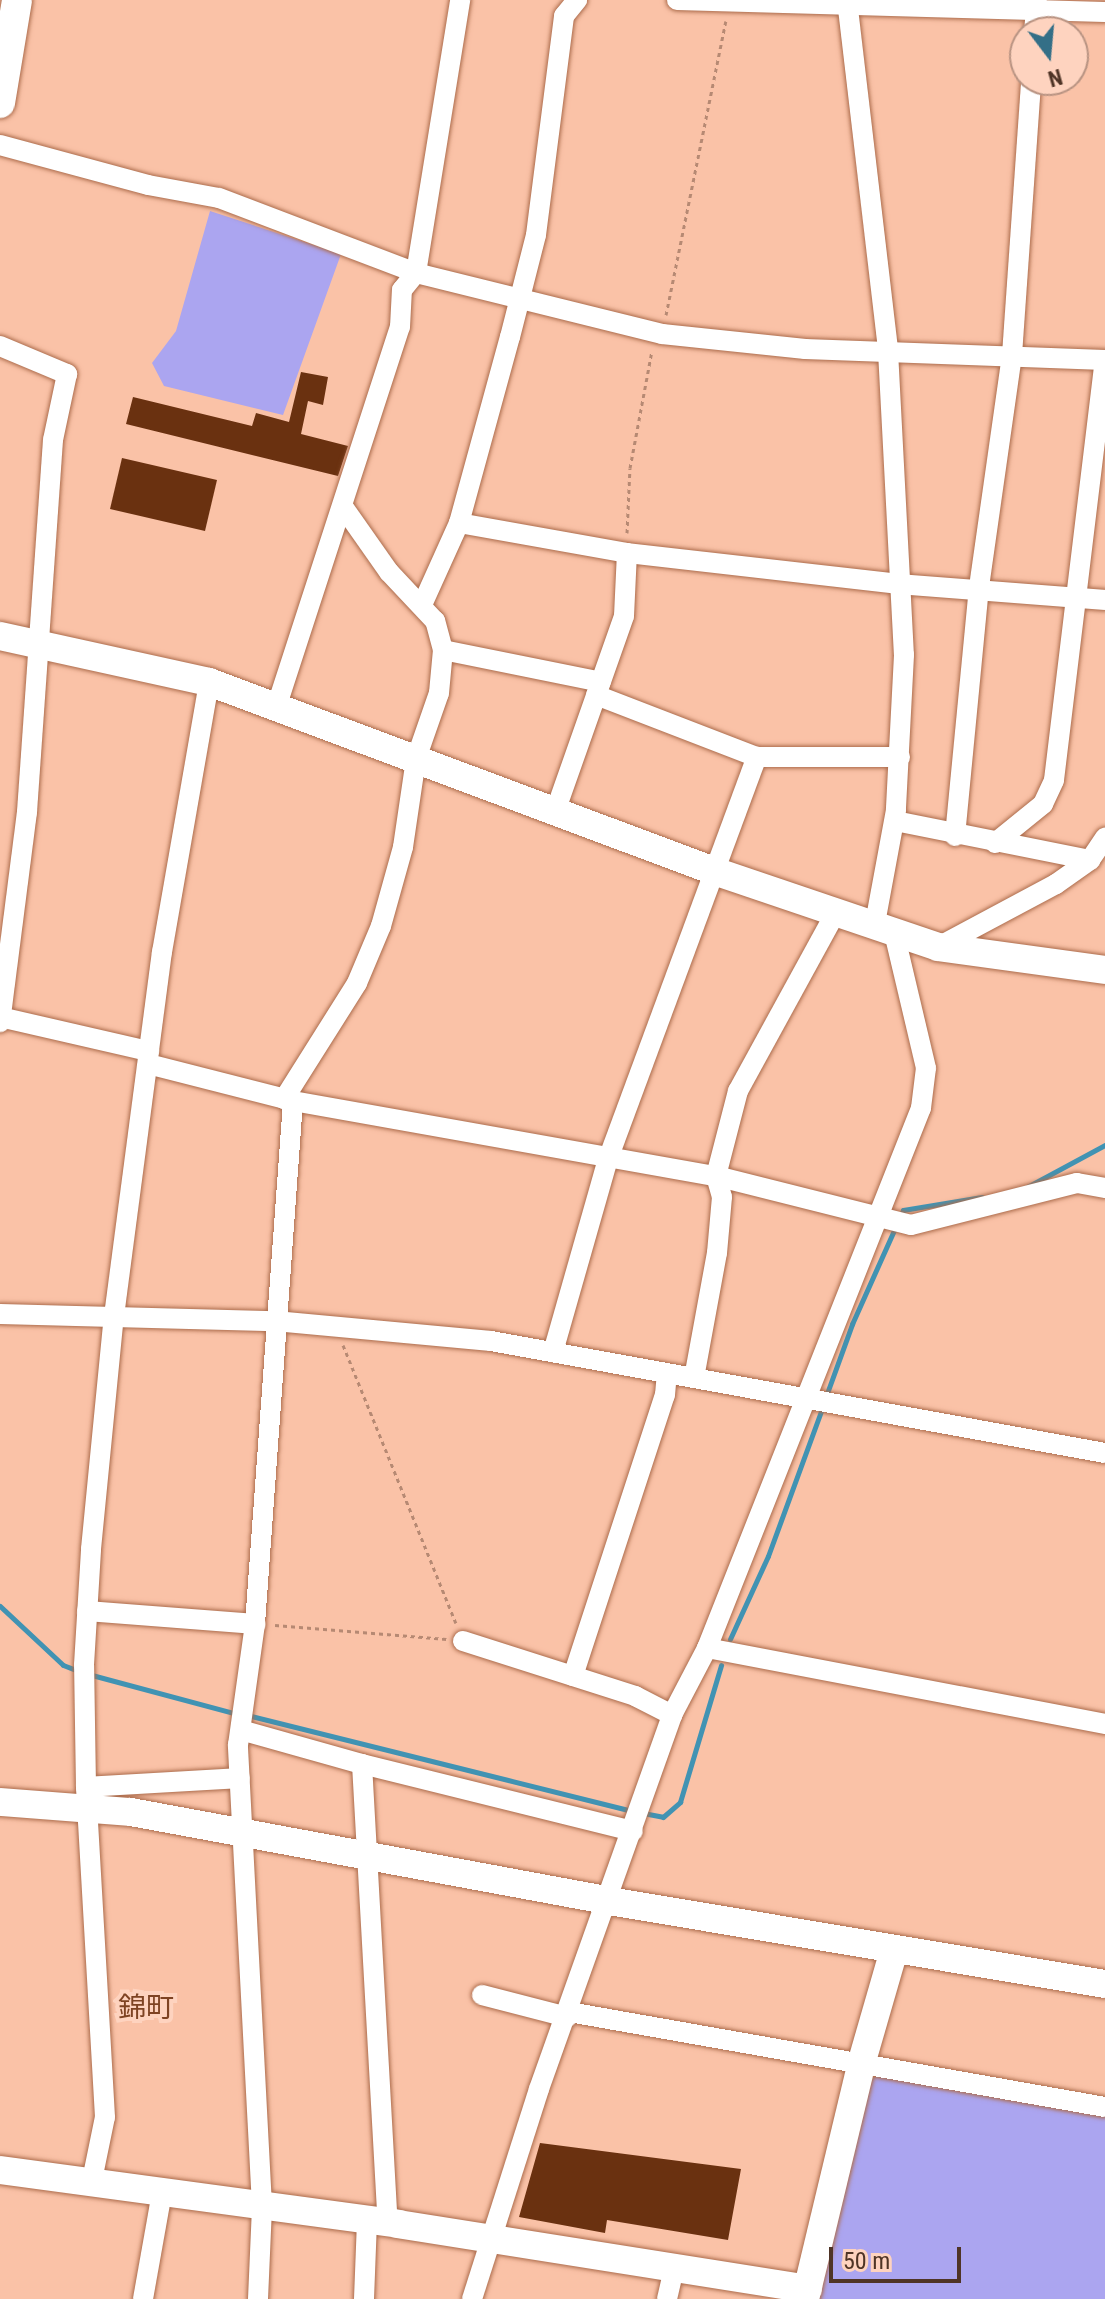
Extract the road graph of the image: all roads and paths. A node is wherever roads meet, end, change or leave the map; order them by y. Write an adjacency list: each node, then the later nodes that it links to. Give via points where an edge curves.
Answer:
1 (17, 0): 10 (main road)
2 (460, 0): 12 (street)
3 (577, 0): 13 (street, via 564,16 536,235)
4 (677, 0): 5 (street)
5 (730, 2): 6 (street); 14 (path)
6 (848, 3): 7 (street); 16 (street)
7 (1036, 5): 8 (street)
8 (1105, 12)
9 (1030, 96): 17 (street)
10 (0, 103)
11 (0, 145): 12 (street, via 148,185 219,198)
12 (416, 273): 13 (street); 19 (street, via 402,290 400,327)
13 (519, 300): 14 (street); 20 (street)
14 (659, 334): 16 (street, via 805,349); 21 (path, via 630,468)
15 (0, 346): 28 (street, via 67,374 53,440)
16 (888, 351): 17 (street); 22 (street)
17 (1012, 355): 18 (street); 23 (street)
18 (1105, 360): 24 (street)
19 (344, 508): 26 (street, via 389,572); 32 (street)
20 (459, 523): 21 (street); 26 (street)
21 (627, 553): 22 (street); 31 (street, via 624,616)
22 (898, 584): 23 (street); 34 (street, via 904,655)
23 (979, 587): 24 (street); 38 (street)
24 (1076, 597): 25 (street); 40 (street, via 1054,780 1043,804)
25 (1105, 600)
26 (422, 605): 29 (street, via 435,621)
27 (0, 636): 28 (street)
28 (39, 643): 30 (street); 47 (street, via 27,812)
29 (443, 650): 31 (street); 35 (street, via 439,693)
30 (209, 682): 32 (street); 48 (street)
31 (599, 688): 33 (street); 36 (street)
32 (277, 705): 35 (street)
33 (757, 757): 34 (street); 42 (street)
34 (900, 757): 37 (street)
35 (416, 759): 36 (street); 49 (street, via 403,847 381,926 357,983)
36 (555, 812): 42 (street)
37 (895, 821): 38 (street); 44 (street)
38 (955, 836): 40 (street)
39 (1105, 838): 41 (street)
40 (995, 843): 41 (street)
41 (1090, 860): 45 (street)
42 (717, 872): 43 (street); 50 (street)
43 (836, 912): 44 (street); 51 (street, via 738,1091)
44 (884, 928): 45 (street); 53 (street, via 926,1068 921,1108)
45 (938, 947): 46 (street)
46 (1105, 970)
47 (0, 1018): 48 (street)
48 (148, 1058): 49 (street); 55 (street)
49 (288, 1100): 50 (street); 56 (street)
50 (608, 1159): 51 (street); 58 (street)
51 (716, 1176): 53 (street); 60 (street, via 722,1197 717,1253)
52 (1105, 1188): 53 (street, via 1077,1183 946,1221 911,1225)
53 (884, 1217): 61 (street)
54 (0, 1314): 55 (street)
55 (114, 1316): 56 (street); 63 (street)
56 (275, 1321): 57 (street); 64 (street)
57 (335, 1327): 58 (street); 65 (path)
58 (553, 1352): 59 (street)
59 (667, 1374): 60 (street); 67 (street, via 665,1395)
60 (694, 1378): 61 (street)
61 (810, 1399): 62 (street); 66 (street)
62 (1105, 1453)
63 (87, 1611): 64 (street); 73 (street)
64 (255, 1624): 65 (path); 69 (street)
65 (463, 1641): 67 (street)
66 (707, 1648): 68 (street); 70 (street)
67 (573, 1676): 68 (street)
68 (672, 1715): 75 (street)
69 (243, 1721): 71 (street); 72 (street)
70 (1105, 1724)
71 (362, 1764): 75 (street); 77 (street)
72 (240, 1778): 73 (street); 76 (street)
73 (86, 1798): 74 (street); 76 (street); 86 (street, via 105,2117)
74 (0, 1802)
75 (634, 1827): 78 (street)
76 (245, 1833): 77 (street); 88 (street)
77 (368, 1856): 78 (street); 89 (street)
78 (609, 1901): 79 (street); 82 (street)
79 (894, 1950): 80 (street); 83 (street)
80 (1105, 1984)
81 (482, 1995): 82 (street)
82 (568, 2014): 83 (street); 90 (street)
83 (862, 2061): 84 (street); 92 (street)
84 (1105, 2107)
85 (0, 2170): 86 (street)
86 (91, 2185): 87 (street)
87 (162, 2192): 88 (street); 93 (street)
88 (262, 2206): 89 (street); 94 (street)
89 (377, 2222): 90 (street); 95 (street)
90 (492, 2239): 91 (street); 96 (street)
91 (674, 2268): 92 (street); 97 (street)
92 (806, 2294)
93 (143, 2299)
94 (258, 2299)
95 (364, 2299)
96 (472, 2299)
97 (667, 2299)

